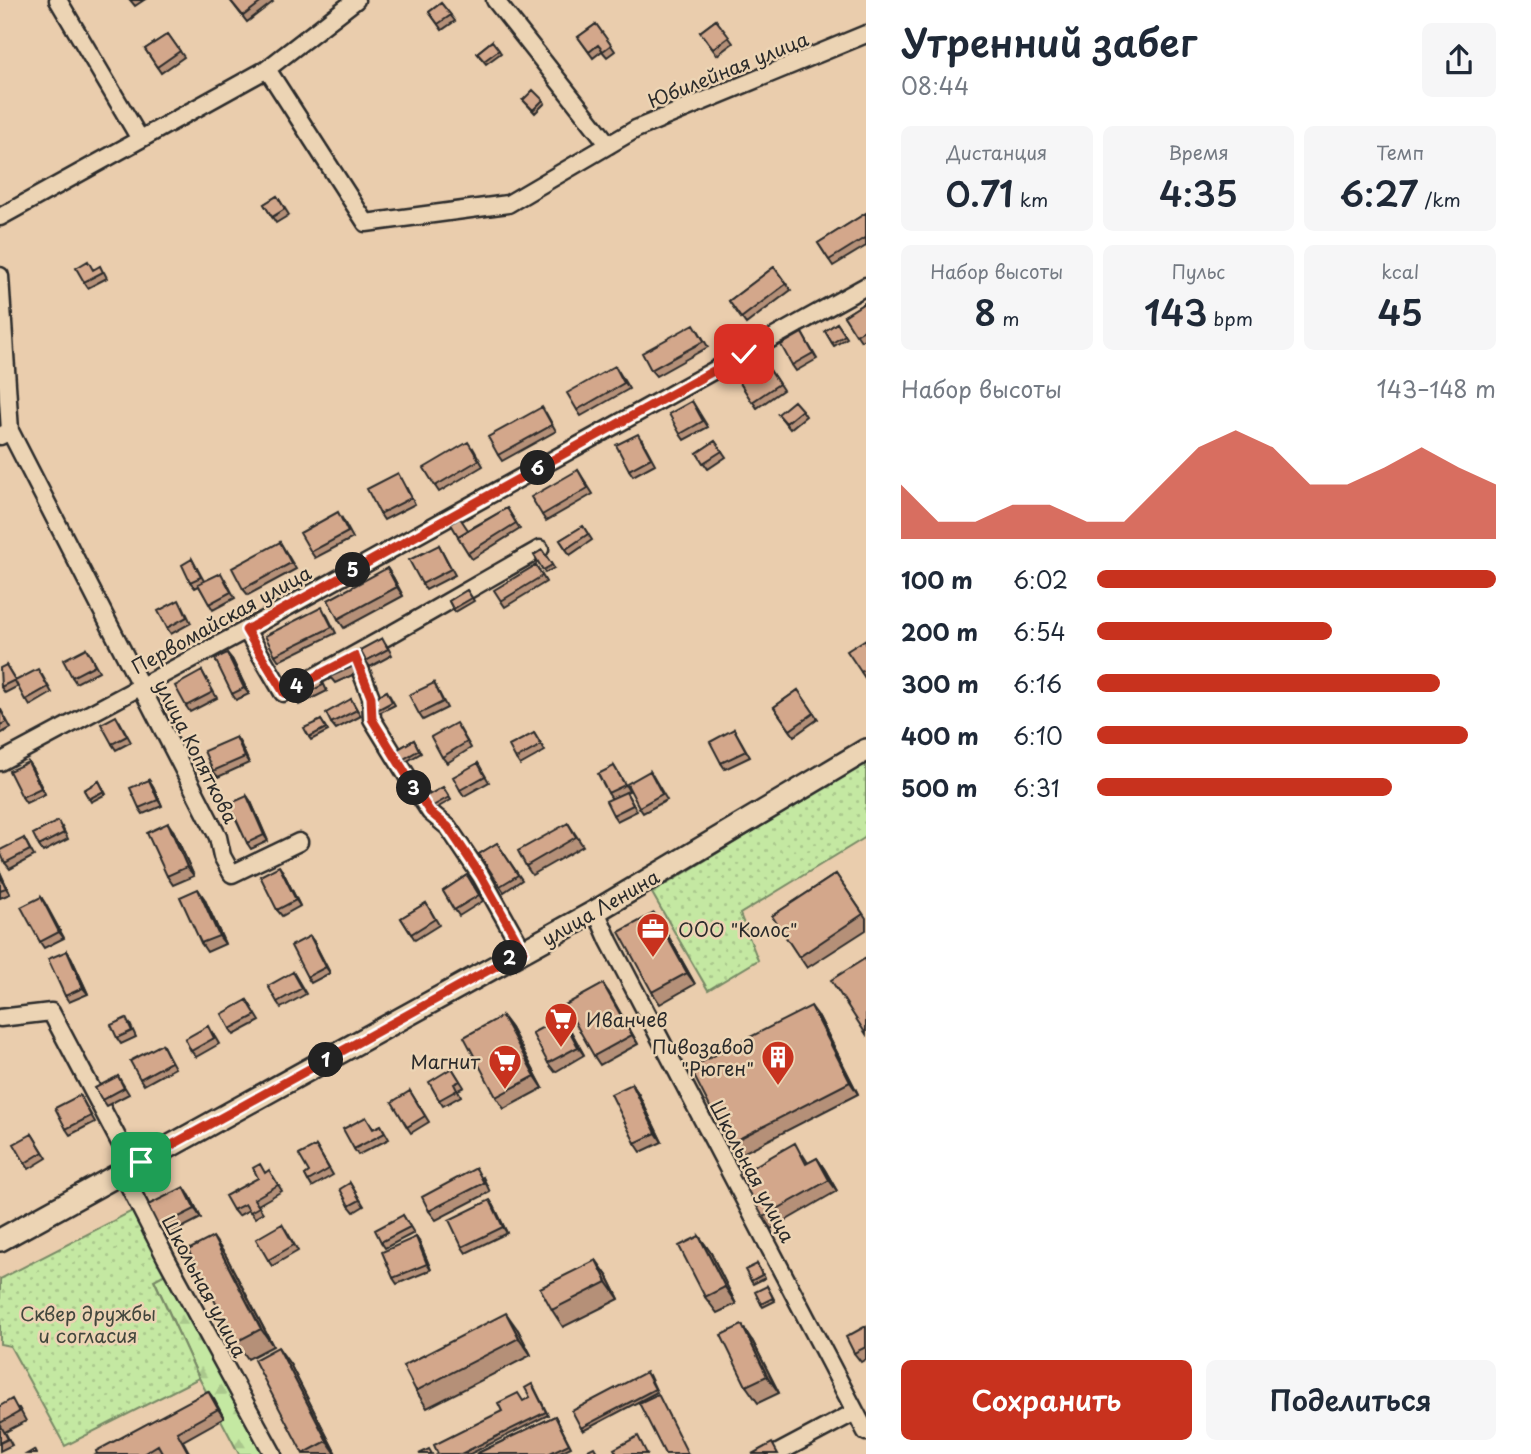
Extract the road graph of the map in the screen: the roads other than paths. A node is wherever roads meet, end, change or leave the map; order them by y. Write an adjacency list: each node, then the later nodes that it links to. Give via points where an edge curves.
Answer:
1 (58, 0): 6 (street)
2 (356, 0): 5 (street)
3 (495, 0): 7 (street)
4 (866, 34): 7 (street, Юбилейная улица, via 636,129)
5 (267, 69): 6 (street); 7 (street, Юбилейная улица, via 366,223 508,204)
6 (141, 139): 8 (street)
7 (609, 145)
8 (0, 217)
9 (0, 276): 11 (street)
10 (866, 286): 13 (street, Первомайская улица)
11 (5, 434): 15 (street, улица Копяткова)
12 (540, 549): 14 (street)
13 (246, 630): 14 (street, via 284,693); 15 (street, Первомайская улица)
14 (355, 656): 20 (street, via 371,697 372,719 430,812 448,827 481,876)
15 (140, 687): 17 (street, Первомайская улица); 18 (street, улица Копяткова, via 218,837 232,874)
16 (866, 750): 19 (main road, улица Ленина)
17 (0, 762)
18 (299, 842)
19 (596, 911): 20 (main road, улица Ленина); 24 (street, Школьная улица)
20 (523, 951): 22 (main road, улица Ленина)
21 (0, 1018): 22 (street, via 51,1012 126,1154)
22 (123, 1174): 23 (main road, улица Ленина); 26 (street, Школьная улица)
23 (0, 1240)
24 (855, 1412): 25 (street, Школьная улица); 27 (street)
25 (866, 1432)
26 (273, 1454)
27 (776, 1454)

